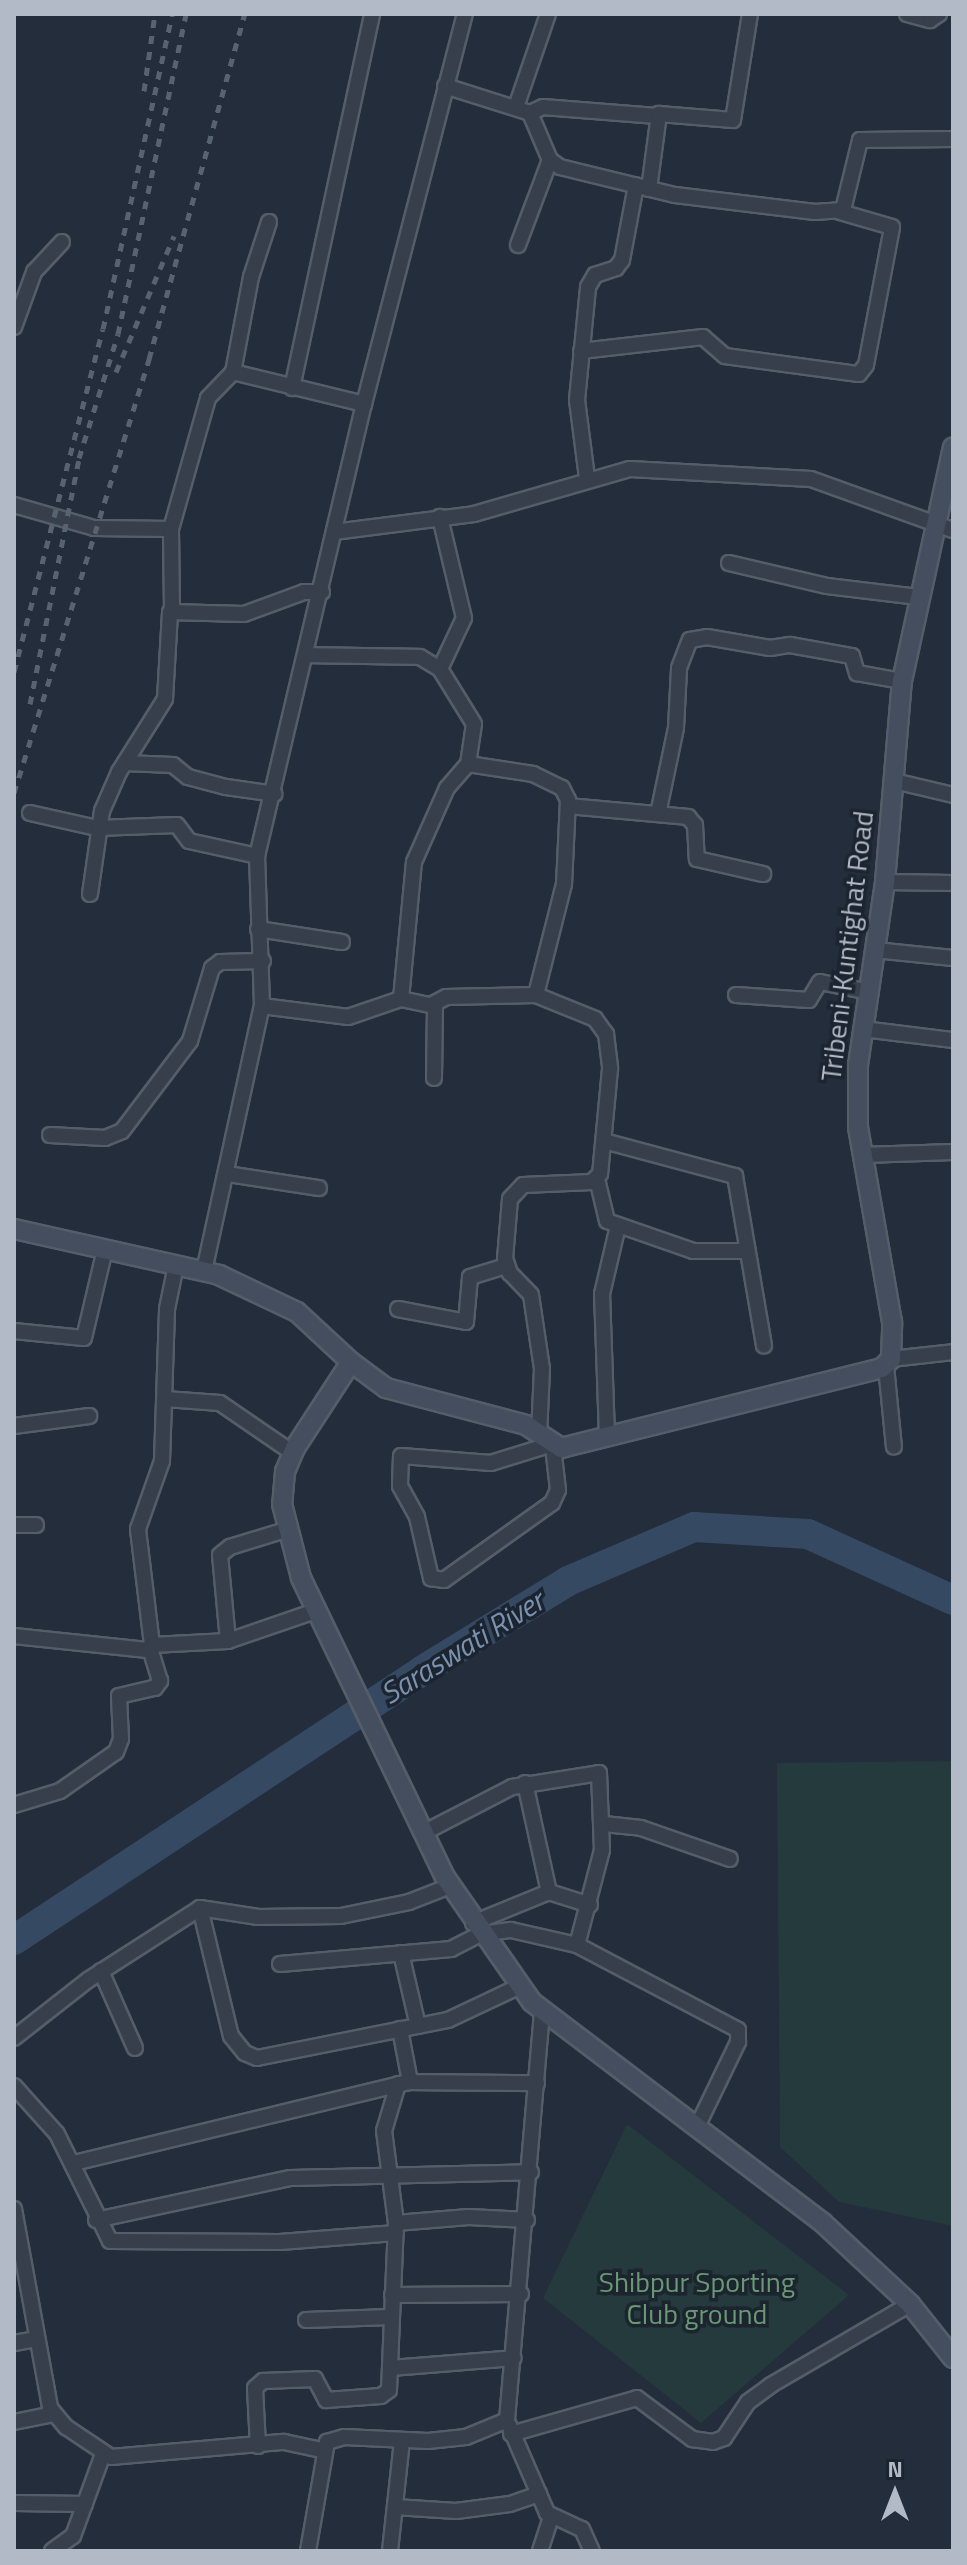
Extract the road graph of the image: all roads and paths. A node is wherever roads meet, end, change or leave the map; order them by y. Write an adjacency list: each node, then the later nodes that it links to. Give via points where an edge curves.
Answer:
1 (372, 14): 21 (street)
2 (465, 14): 7 (street)
3 (548, 14): 8 (street)
4 (750, 14): 10 (street, via 733,120)
5 (907, 14): 6 (street, via 930,20)
6 (939, 14)
7 (445, 86): 8 (street); 22 (street)
8 (516, 107): 9 (street)
9 (530, 113): 10 (street, via 543,107); 12 (street)
10 (657, 116): 13 (street)
11 (953, 139): 14 (street, via 860,140)
12 (550, 160): 13 (street); 17 (street)
13 (642, 187): 14 (street); 19 (street, via 622,260 616,268 595,275 588,287)
14 (840, 212): 19 (street, via 892,227 866,365 859,374 725,356 703,337)
15 (269, 222): 20 (street, via 251,277)
16 (62, 242): 18 (street, via 34,272)
17 (518, 245)
18 (14, 327)
19 (581, 351): 24 (street, via 578,424)
20 (233, 372): 21 (street); 28 (street, via 208,398)
21 (292, 388): 22 (street)
22 (364, 404): 30 (street)
23 (953, 447): 27 (main road, Tribeni-Kuntighat Road)
24 (587, 478): 26 (street, via 474,514); 27 (street, via 630,469 788,475 860,495)
25 (14, 505): 28 (street, via 94,528)
26 (440, 517): 30 (street); 36 (street, via 464,618)
27 (934, 525): 29 (street); 33 (main road, Tribeni-Kuntighat Road)
28 (171, 529): 34 (street)
29 (953, 530)
30 (334, 532): 32 (street)
31 (729, 563): 33 (street, via 827,586)
32 (322, 592): 34 (street, via 304,592 244,614); 35 (street)
33 (918, 597): 37 (main road, Tribeni-Kuntighat Road)
34 (172, 611): 38 (street, via 166,627 165,699)
35 (308, 655): 36 (street, via 409,654); 41 (street)
36 (440, 669): 39 (street, via 473,718)
37 (902, 681): 40 (main road, Tribeni-Kuntighat Road); 45 (street, via 857,673 852,656 790,645 690,640 679,668 676,728)
38 (125, 763): 41 (street, via 173,765 188,777); 46 (street)
39 (468, 764): 43 (street, via 554,783); 60 (street, via 447,788 418,848)
40 (894, 781): 42 (street); 49 (main road, Tribeni-Kuntighat Road)
41 (275, 794): 47 (street)
42 (953, 795)
43 (568, 806): 45 (street); 58 (street, via 564,884)
44 (30, 813): 46 (street)
45 (658, 814): 48 (street, via 693,820 694,854 702,863)
46 (97, 828): 47 (street, via 177,825 189,841); 51 (street)
47 (257, 856): 52 (street)
48 (763, 874)
49 (885, 882): 50 (street); 54 (main road, Tribeni-Kuntighat Road)
50 (953, 883)
51 (90, 894)
52 (258, 929): 53 (street); 56 (street)
53 (342, 942)
54 (875, 950): 55 (street); 57 (main road, Tribeni-Kuntighat Road)
55 (953, 958)
56 (263, 961): 62 (street); 66 (street, via 220,962 212,968 190,1041 122,1131 105,1138)
57 (869, 992): 59 (street, via 820,982 809,1000); 63 (main road, Tribeni-Kuntighat Road)
58 (536, 995): 61 (street, via 446,997); 67 (street, via 595,1019 606,1034 610,1069)
59 (736, 995)
60 (401, 999): 61 (street); 62 (street, via 348,1017)
61 (433, 1004): 65 (street)
62 (262, 1006): 70 (street)
63 (863, 1029): 64 (street); 69 (main road, Tribeni-Kuntighat Road, via 858,1065)
64 (953, 1040)
65 (434, 1078)
66 (50, 1135)
67 (604, 1141): 71 (street); 76 (street, via 735,1176)
68 (953, 1152): 69 (street)
69 (863, 1155): 85 (main road, Tribeni-Kuntighat Road, via 892,1322)
70 (227, 1174): 72 (street); 79 (street)
71 (597, 1179): 73 (street, via 604,1218); 78 (street, via 517,1188 510,1199)
72 (319, 1188)
73 (618, 1226): 76 (street, via 693,1251); 89 (street, via 602,1294)
74 (14, 1229): 75 (main road)
75 (105, 1249): 77 (main road); 81 (street, via 84,1338)
76 (745, 1251): 82 (street)
77 (176, 1265): 79 (main road); 86 (street, via 167,1309)
78 (506, 1266): 80 (street, via 470,1277 466,1322); 90 (street, via 531,1295)
79 (204, 1271): 84 (main road, via 297,1312)
80 (398, 1309)
81 (14, 1331)
82 (764, 1346)
83 (953, 1352): 85 (street)
84 (351, 1362): 90 (main road, via 386,1388 526,1425); 92 (main road)
85 (888, 1362): 89 (main road); 91 (street)
86 (165, 1399): 92 (street, via 220,1403); 99 (street, via 160,1474 138,1529)
87 (89, 1416): 88 (street)
88 (14, 1426)
89 (607, 1436): 90 (main road)
90 (547, 1442): 90 (street, via 491,1463 401,1456 400,1486 417,1517 431,1578 444,1580 552,1503 558,1490)
91 (894, 1447)
92 (293, 1453): 95 (main road, via 282,1504)
93 (14, 1525): 94 (street)
94 (36, 1525)
95 (289, 1529): 96 (main road); 98 (street, via 220,1555)
96 (315, 1611): 98 (street); 103 (main road)
97 (14, 1636): 99 (street)
98 (228, 1641): 99 (street)
99 (151, 1647): 101 (street, via 160,1681 155,1688 119,1696 121,1739 116,1752 60,1791)
100 (525, 1783): 102 (street, via 599,1773); 103 (street); 106 (street)
101 (14, 1805)
102 (604, 1824): 104 (street, via 641,1828); 107 (street)
103 (423, 1833): 105 (main road)
104 (730, 1859)
105 (450, 1886): 108 (street, via 409,1902 341,1916 258,1917); 109 (main road)
106 (549, 1892): 107 (street); 109 (street)
107 (590, 1905): 110 (street)
108 (200, 1908): 113 (street); 117 (street, via 224,2018 245,2053 266,2057)
109 (477, 1928): 110 (street, via 524,1931); 111 (street, via 451,1949); 114 (main road)
110 (577, 1945): 123 (street, via 738,2030 738,2042)
111 (401, 1953): 112 (street); 116 (street)
112 (280, 1964)
113 (101, 1971): 118 (street); 119 (street)
114 (520, 1986): 115 (main road); 116 (street, via 469,2013)
115 (542, 2010): 121 (street); 123 (main road)
116 (418, 2026): 117 (street)
117 (400, 2029): 120 (street)
118 (14, 2038)
119 (135, 2048)
120 (404, 2083): 121 (street); 124 (street); 126 (street, via 384,2131)
121 (537, 2083): 125 (street)
122 (14, 2086): 124 (street, via 57,2134)
123 (697, 2127): 134 (main road, via 823,2223)
124 (74, 2163): 128 (street)
125 (531, 2172): 126 (street); 129 (street)
126 (393, 2175): 128 (street, via 291,2178); 130 (street)
127 (14, 2209): 131 (street)
128 (96, 2220): 130 (street, via 106,2237 117,2243 280,2242)
129 (527, 2220): 130 (street, via 469,2217); 132 (street)
130 (396, 2228): 133 (street)
131 (19, 2263): 137 (street)
132 (521, 2294): 133 (street); 139 (street)
133 (392, 2295): 135 (street)
134 (910, 2304): 140 (main road); 144 (street, via 771,2385 748,2402 724,2438 713,2442 692,2439 637,2398)
135 (390, 2317): 136 (street); 141 (street)
136 (306, 2320)
137 (36, 2339): 138 (street); 142 (street)
138 (14, 2343)
139 (514, 2358): 141 (street); 144 (street)
140 (953, 2358)
141 (391, 2368): 146 (street, via 389,2390 381,2396 326,2400 313,2379 258,2383)
142 (54, 2414): 143 (street); 148 (street)
143 (14, 2422)
144 (509, 2427): 145 (street, via 466,2437); 149 (street)
145 (402, 2441): 147 (street, via 333,2438); 152 (street)
146 (258, 2446): 147 (street, via 284,2442); 148 (street)
147 (322, 2450): 155 (street)
148 (103, 2454): 151 (street)
149 (539, 2494): 152 (street, via 456,2511); 153 (street)
150 (14, 2503): 151 (street)
151 (85, 2504): 154 (street, via 73,2536)
152 (395, 2507): 156 (street)
153 (551, 2518): 157 (street); 158 (street, via 582,2529)
154 (52, 2551)
155 (308, 2551)
156 (390, 2551)
157 (540, 2551)
158 (592, 2551)

